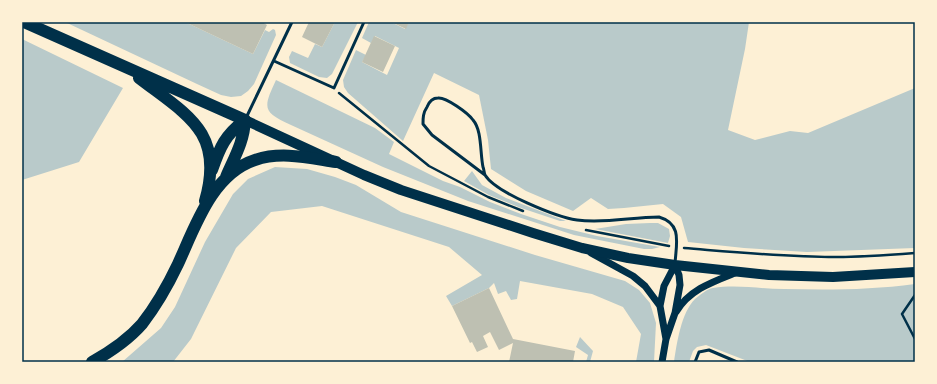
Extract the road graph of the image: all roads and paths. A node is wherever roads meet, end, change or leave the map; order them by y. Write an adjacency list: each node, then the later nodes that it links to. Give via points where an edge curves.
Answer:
1 (24, 22): 5 (highway)
2 (292, 22): 4 (lane)
3 (364, 22): 4 (lane, via 334,88)
4 (274, 61): 6 (lane)
5 (122, 66): 6 (highway); 9 (highway, via 190,117 198,127 210,156)
6 (245, 120): 7 (main road); 9 (highway, via 232,130 224,141); 10 (highway, via 242,142)
7 (336, 162): 10 (highway, via 299,156 265,158 254,160); 12 (main road, via 431,200)
8 (485, 175): 8 (lane, via 432,135 423,124 424,112 432,99 442,98 474,120 480,136 480,154); 13 (lane, via 500,189 514,197 577,220 648,217 666,219 672,223 677,234)
9 (210, 178): 11 (highway)
10 (224, 181): 11 (highway)
11 (200, 217): 21 (highway, via 167,286 142,323 129,338)
12 (582, 248): 13 (main road); 17 (street, via 638,280)
13 (675, 265): 15 (main road); 17 (street, via 664,286); 18 (street, via 680,279)
14 (915, 272): 15 (main road, via 833,277)
15 (735, 273): 18 (street, via 693,292)
16 (915, 295): 20 (path, via 902,314)
17 (660, 306): 19 (street)
18 (673, 317): 19 (street)
19 (666, 339): 22 (street)
20 (915, 340)
21 (92, 362)
22 (662, 362)
23 (695, 362): 24 (lane, via 699,352 709,350)
24 (737, 362)

